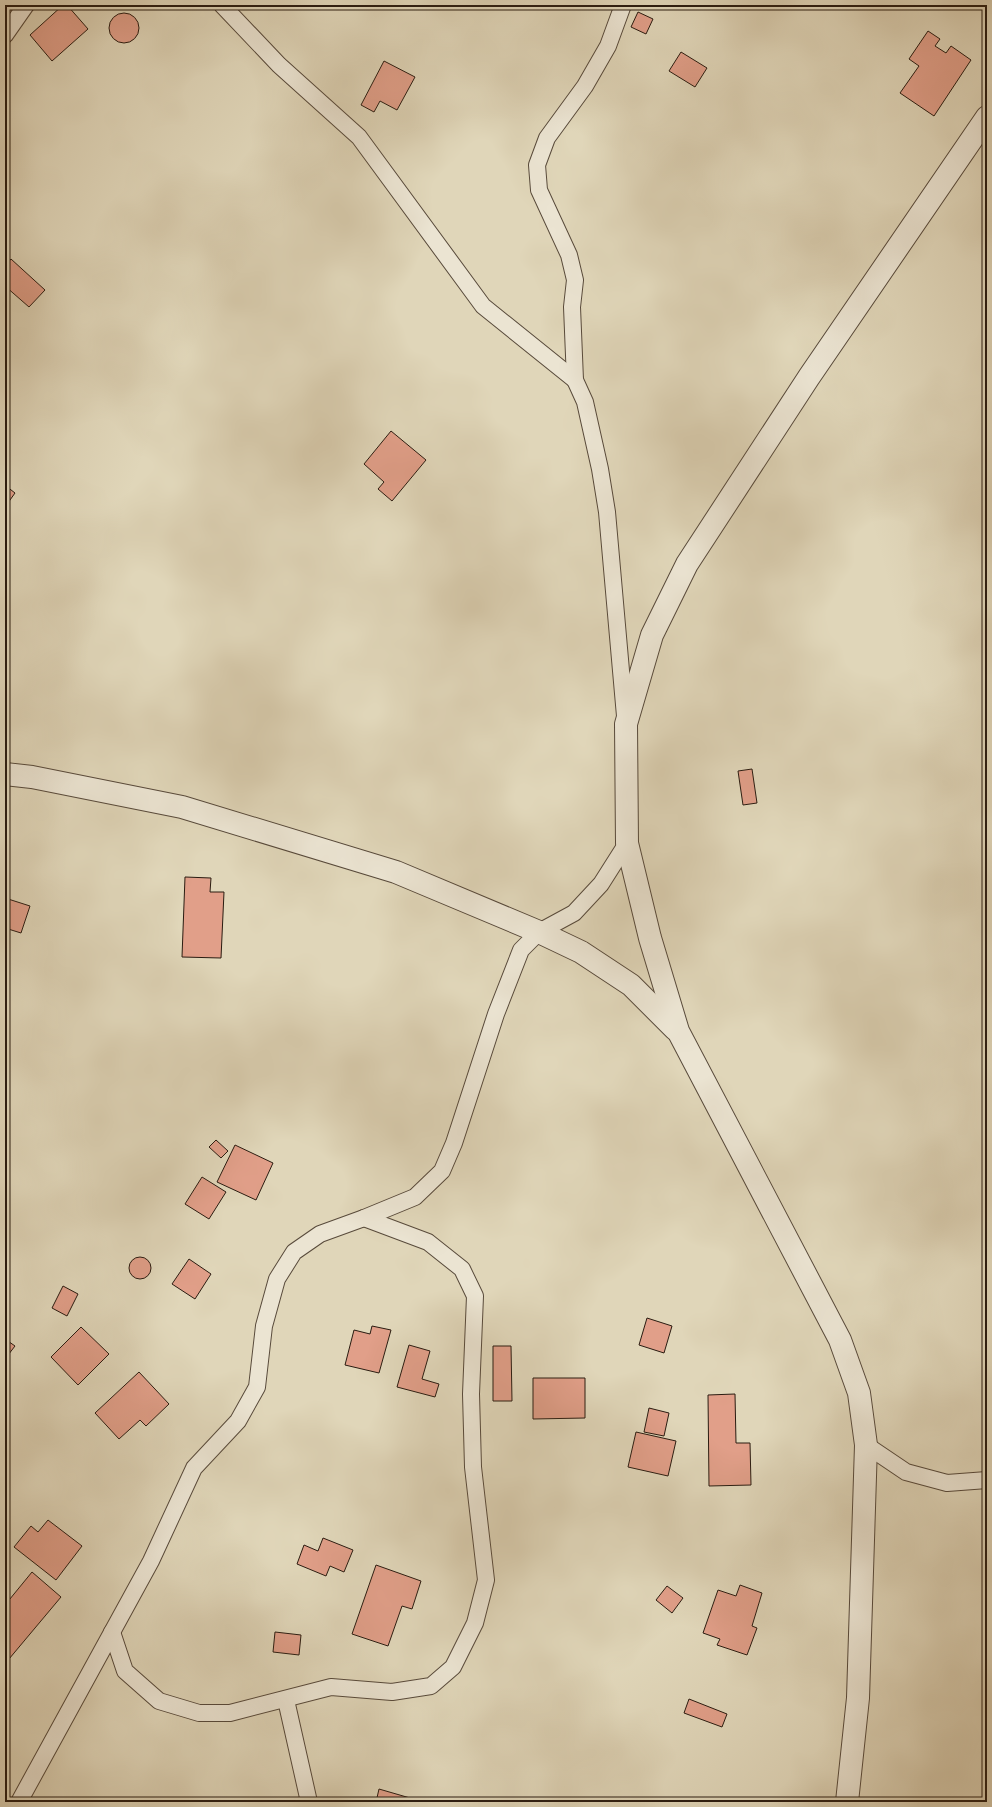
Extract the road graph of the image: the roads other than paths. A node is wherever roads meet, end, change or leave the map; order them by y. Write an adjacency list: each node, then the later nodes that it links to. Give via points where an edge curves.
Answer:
1 (26, 5): 4 (lane)
2 (222, 5): 6 (lane, via 279,65 359,137 483,306)
3 (623, 5): 6 (lane, via 608,46 585,86 547,138 537,165 539,190 569,255 575,280 572,307)
4 (5, 35)
5 (987, 117): 7 (street, via 809,377 687,564 652,635)
6 (575, 380): 7 (lane, via 586,410 607,512)
7 (626, 724): 9 (street)
8 (5, 774): 10 (street, via 182,807 396,872)
9 (627, 843): 10 (lane, via 601,884 574,913); 11 (street, via 650,938)
10 (539, 932): 11 (street, via 581,952 631,985); 12 (lane, via 521,950 442,1171 415,1197)
11 (678, 1031): 13 (street, via 840,1340 859,1393)
12 (364, 1218): 15 (lane, via 320,1234 294,1252 277,1279 264,1326 256,1387 238,1421 194,1468 151,1561); 16 (lane, via 428,1242 462,1269 475,1296 471,1394 473,1467 486,1580 476,1623 454,1667 431,1686 392,1692 331,1687)
13 (866, 1445): 14 (lane, via 906,1472 947,1484); 19 (street, via 858,1698)
14 (987, 1480)
15 (112, 1632): 16 (lane, via 125,1670 159,1701 199,1713 230,1713); 17 (lane)
16 (286, 1700): 18 (lane)
17 (19, 1802)
18 (309, 1802)
19 (847, 1802)

